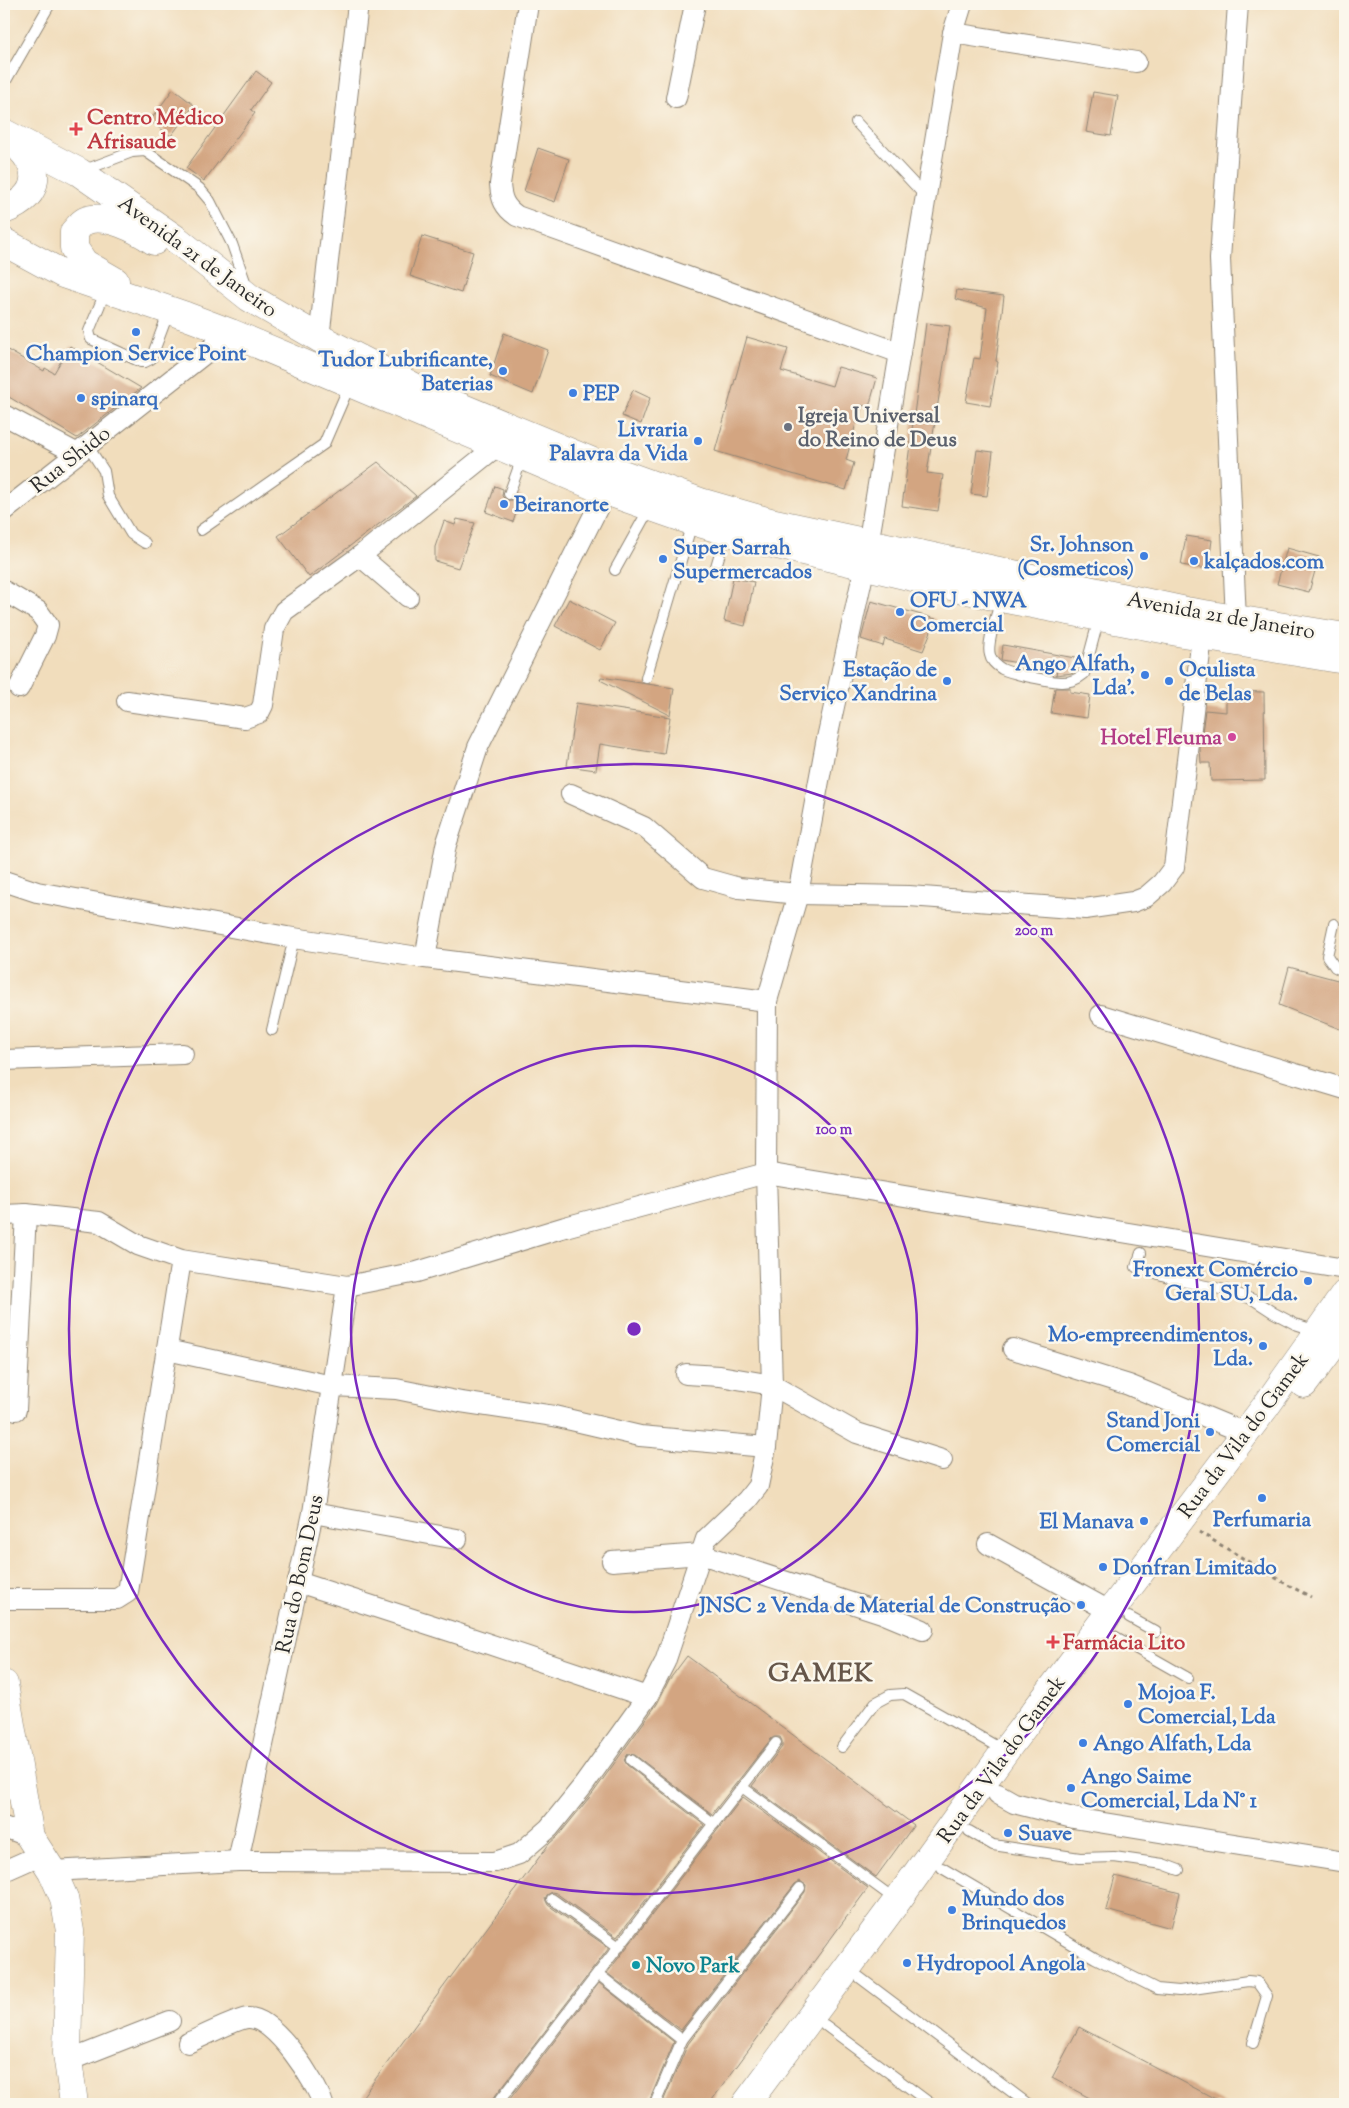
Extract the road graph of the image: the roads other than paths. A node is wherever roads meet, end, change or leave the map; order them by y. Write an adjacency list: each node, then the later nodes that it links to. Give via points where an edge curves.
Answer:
1 (50, 4): 9 (lane)
2 (358, 4): 21 (street)
3 (528, 4): 22 (street, via 500,184 501,198 507,209 517,216)
4 (695, 4): 10 (street)
5 (962, 4): 7 (street)
6 (1238, 4): 44 (street, via 1220,249)
7 (953, 33): 8 (street); 14 (street)
8 (1136, 62)
9 (4, 84)
10 (676, 98)
11 (856, 122): 14 (lane)
12 (4, 134): 13 (main road, Avenida 21 de Janeiro); 15 (main road, via 32,162 34,177 32,189 23,201)
13 (79, 172): 18 (main road, Avenida 21 de Janeiro, via 177,240); 18 (lane, via 132,152 145,151 199,188 210,201 232,244)
14 (926, 197): 22 (street)
15 (4, 210)
16 (4, 242): 17 (main road, Avenida 21 de Janeiro, via 63,274)
17 (106, 289): 19 (main road, Avenida 21 de Janeiro); 19 (lane, via 88,331 91,339 141,362 151,359)
18 (250, 298): 19 (main road, via 174,255 131,226 100,219 84,221 74,232 74,248 84,263); 21 (main road, Avenida 21 de Janeiro)
19 (178, 313): 20 (main road, Avenida 21 de Janeiro)
20 (231, 333): 23 (main road, Avenida 21 de Janeiro); 26 (street, Rua Shido)
21 (319, 338): 36 (main road, Avenida 21 de Janeiro, via 422,391 617,472)
22 (900, 353): 36 (street)
23 (350, 384): 25 (main road, Avenida 21 de Janeiro); 33 (lane, via 324,444)
24 (4, 415): 26 (street)
25 (497, 446): 27 (main road, Avenida 21 de Janeiro); 37 (street)
26 (81, 449): 31 (street, Rua Shido); 35 (lane, via 104,471 108,496 131,534)
27 (523, 457): 28 (main road, Avenida 21 de Janeiro); 29 (lane)
28 (606, 491): 30 (main road, Avenida 21 de Janeiro); 58 (street, via 478,747 446,845)
29 (509, 494)
30 (651, 506): 32 (main road, Avenida 21 de Janeiro); 38 (lane)
31 (4, 511)
32 (693, 521): 34 (main road, Avenida 21 de Janeiro); 50 (lane)
33 (201, 530)
34 (727, 531): 36 (main road, Avenida 21 de Janeiro, via 764,542); 39 (lane)
35 (145, 543)
36 (867, 555): 42 (main road, Avenida 21 de Janeiro); 44 (main road, Avenida 21 de Janeiro); 55 (street, via 826,743)
37 (360, 556): 41 (street); 52 (street, via 284,611 278,619 263,706 259,713 245,718)
38 (615, 570)
39 (714, 573)
40 (4, 591): 51 (street, via 38,611 48,625)
41 (408, 597)
42 (1001, 598): 43 (main road, Avenida 21 de Janeiro); 43 (lane, via 989,645 992,661 1002,669 1041,678 1063,682 1084,674)
43 (1099, 617): 45 (main road, Avenida 21 de Janeiro)
44 (1236, 620): 46 (main road, Avenida 21 de Janeiro)
45 (1202, 636): 47 (main road, Avenida 21 de Janeiro); 55 (street, via 1174,867 1146,897 1085,909 909,896)
46 (1345, 637)
47 (1297, 652): 48 (main road, Avenida 21 de Janeiro); 49 (main road)
48 (1345, 660)
49 (1345, 665)
50 (646, 678)
51 (19, 688)
52 (126, 701)
53 (571, 794): 55 (street, via 644,827 703,878 739,888)
54 (4, 881): 57 (street, via 37,892)
55 (798, 894): 60 (street)
56 (1334, 924): 59 (lane, via 1327,956 1335,967)
57 (294, 938): 58 (street); 62 (lane)
58 (425, 958): 60 (street)
59 (1345, 972)
60 (767, 1001): 66 (street)
61 (1100, 1015): 65 (street)
62 (272, 1030)
63 (183, 1054): 64 (street)
64 (4, 1060)
65 (1345, 1089)
66 (766, 1173): 71 (street); 72 (street, via 565,1227 417,1272); 78 (street)
67 (26, 1214): 68 (street); 70 (street, via 99,1222 138,1245); 80 (street)
68 (4, 1215)
69 (1141, 1253): 74 (lane, via 1136,1267 1230,1291 1254,1300 1295,1324)
70 (181, 1260): 72 (street); 76 (street)
71 (1345, 1269)
72 (347, 1286): 79 (street, Rua do Bom Deus)
73 (1345, 1294): 74 (main road, Rua da Vila do Gamek)
74 (1332, 1330): 81 (main road, Rua da Vila do Gamek); 91 (main road, Rua da Vila do Gamek, via 1194,1529)
75 (1013, 1349): 81 (street, via 1129,1385)
76 (167, 1350): 79 (street); 90 (street, via 128,1592 117,1599)
77 (686, 1374): 78 (street)
78 (772, 1385): 82 (street); 83 (street, via 858,1433)
79 (332, 1386): 82 (street, via 396,1388 554,1416 640,1436); 84 (street, Rua do Bom Deus)
80 (16, 1410)
81 (1245, 1433): 91 (main road, Rua da Vila do Gamek)
82 (766, 1447): 87 (street, via 758,1486 706,1539)
83 (942, 1460)
84 (313, 1513): 85 (street); 89 (street, Rua do Bom Deus)
85 (457, 1539)
86 (988, 1544): 91 (street)
87 (701, 1554): 88 (street); 92 (street); 96 (street, via 665,1662)
88 (612, 1561)
89 (298, 1582): 96 (street); 107 (street, Rua do Bom Deus)
90 (4, 1599)
91 (1118, 1622): 93 (lane); 94 (lane); 99 (main road, Rua da Vila do Gamek); 102 (main road, Rua da Vila do Gamek)
92 (923, 1630)
93 (1156, 1632)
94 (1188, 1678)
95 (4, 1684): 106 (main road)
96 (647, 1697): 107 (street, via 549,1828 519,1854 495,1862)
97 (776, 1743): 101 (lane)
98 (842, 1747): 99 (lane, via 875,1703 890,1695 904,1694)
99 (1005, 1751): 114 (main road, Rua da Vila do Gamek)
100 (630, 1760): 103 (lane)
101 (742, 1786): 103 (lane); 114 (lane)
102 (998, 1794): 105 (main road, Rua da Vila do Gamek); 108 (street, via 1014,1803 1073,1818)
103 (714, 1824): 115 (lane)
104 (4, 1827): 106 (street)
105 (969, 1831): 109 (main road, Rua da Vila do Gamek); 110 (lane, via 993,1845 1080,1858 1114,1857 1163,1864)
106 (41, 1854): 107 (street); 111 (street); 123 (main road, via 64,1898 70,1931)
107 (238, 1860)
108 (1345, 1862)
109 (942, 1868): 117 (main road, Rua da Vila do Gamek); 122 (lane, via 1095,1958 1157,1989 1179,1991 1257,1982 1267,1996)
110 (1179, 1870)
111 (4, 1871)
112 (800, 1888): 120 (lane)
113 (552, 1899): 115 (lane)
114 (897, 1901): 129 (main road, Rua da Vila do Gamek)
115 (618, 1947): 116 (lane)
116 (598, 1974): 120 (lane); 127 (lane)
117 (859, 1977): 119 (main road, Rua da Vila do Gamek); 132 (lane)
118 (170, 2021): 123 (street)
119 (825, 2025): 130 (main road, Rua da Vila do Gamek); 131 (lane)
120 (682, 2040): 128 (lane)
121 (188, 2043): 126 (street, via 248,2018 262,2021 279,2036 303,2067)
122 (1253, 2043)
123 (68, 2057): 124 (street); 125 (main road)
124 (60, 2104)
125 (74, 2104)
126 (323, 2104)
127 (497, 2104)
128 (655, 2104)
129 (746, 2104)
130 (767, 2104)
131 (931, 2104)
132 (1028, 2104)

